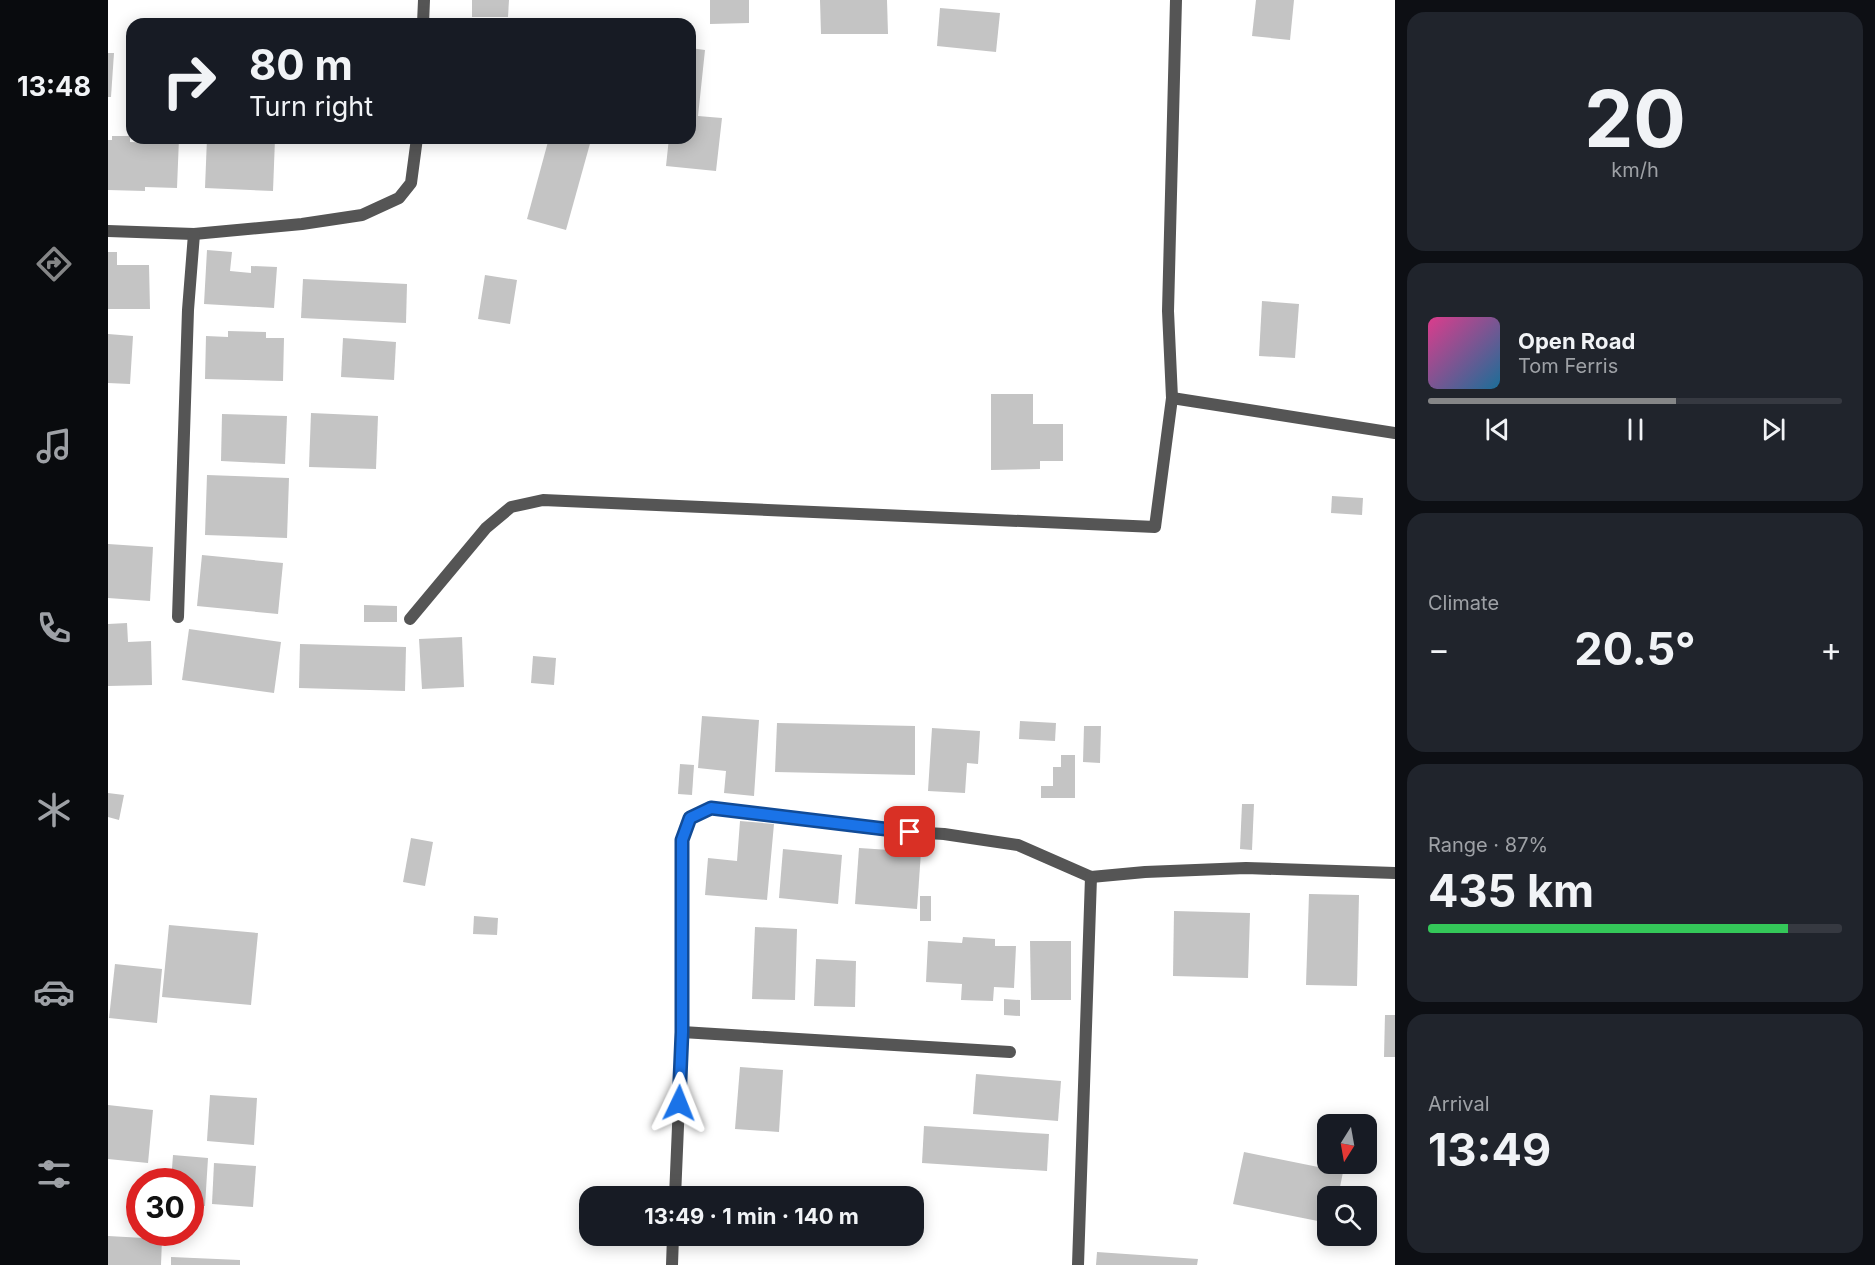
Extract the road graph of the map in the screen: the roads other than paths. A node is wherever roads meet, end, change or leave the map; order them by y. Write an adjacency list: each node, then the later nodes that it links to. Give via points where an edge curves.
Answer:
1 (424, 0): 3 (street)
2 (1176, 0): 7 (street, via 1168,310)
3 (423, 18)
4 (416, 144): 6 (street, via 411,183 399,198 362,215)
5 (108, 231): 6 (street)
6 (194, 234): 9 (street)
7 (1172, 398): 8 (street); 10 (street, via 1155,527 543,500 511,507 486,528)
8 (1395, 433)
9 (178, 617)
10 (410, 619)
11 (1395, 873): 12 (street, via 1246,868)
12 (1091, 877): 13 (street, via 1018,845 711,808 690,818 682,840); 18 (street)
13 (682, 1032): 14 (street); 15 (street)
14 (1010, 1052)
15 (675, 1186)
16 (673, 1246): 17 (street)
17 (672, 1265)
18 (1078, 1265)

